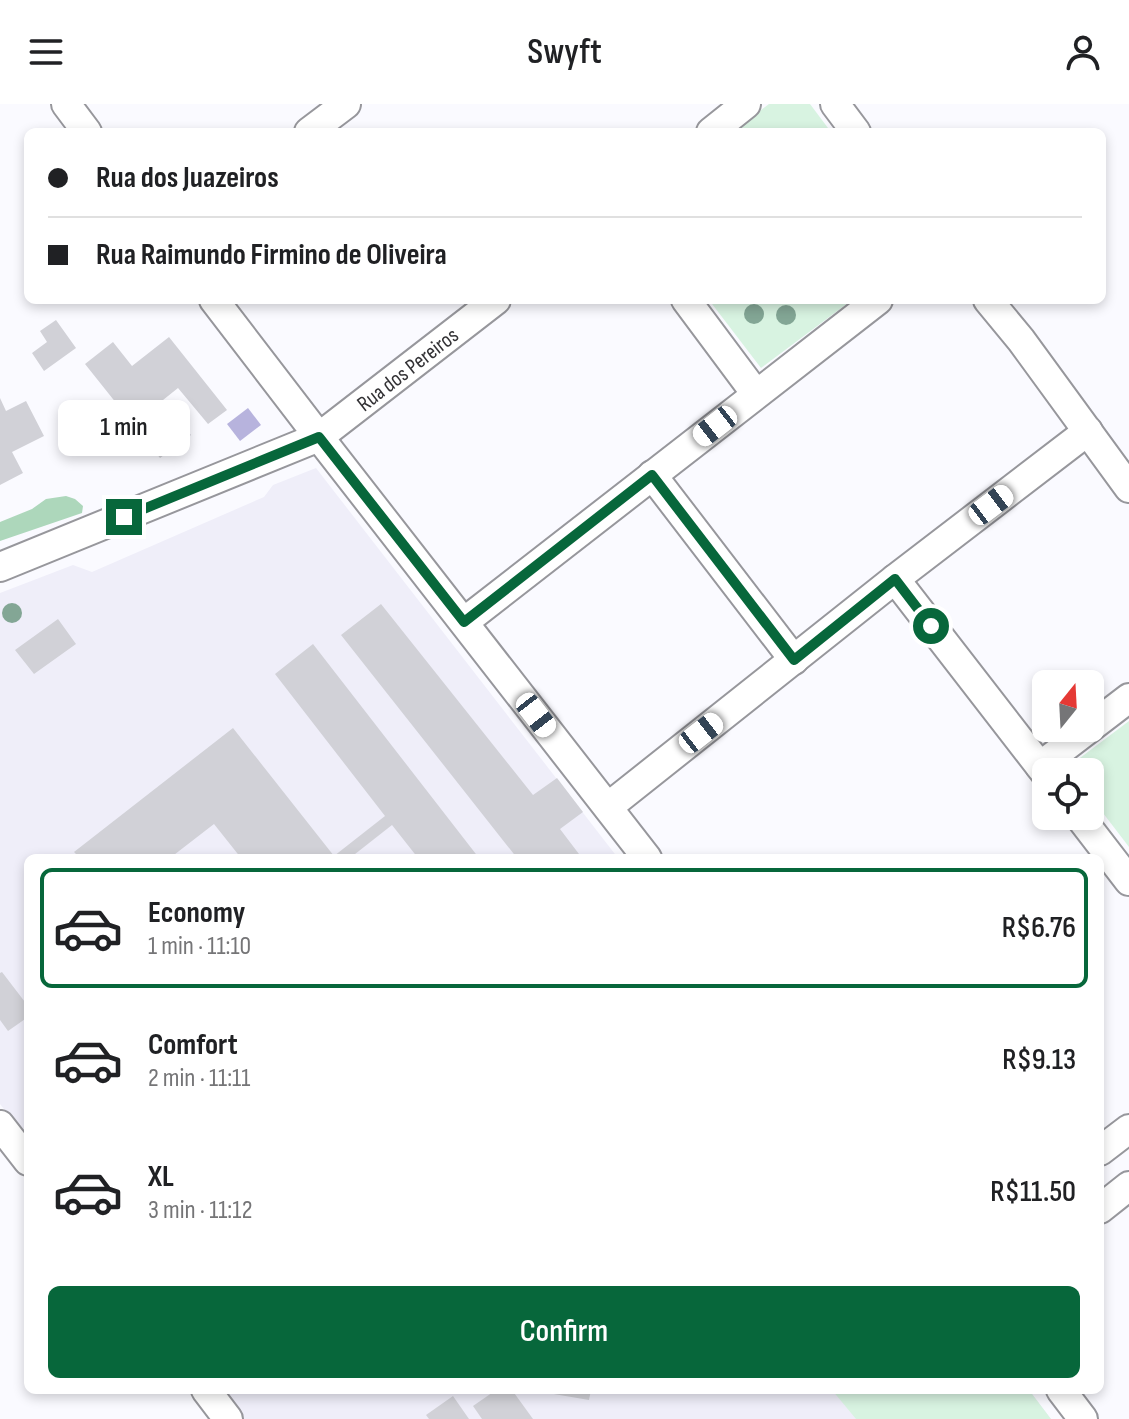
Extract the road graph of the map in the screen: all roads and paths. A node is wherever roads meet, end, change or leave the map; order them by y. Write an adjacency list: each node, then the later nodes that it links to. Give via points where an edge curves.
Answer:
1 (66, 104): 5 (street)
2 (346, 104): 6 (street)
3 (746, 104): 7 (street)
4 (835, 104): 8 (street)
5 (84, 128)
6 (314, 128)
7 (716, 128)
8 (853, 128)
9 (217, 304): 16 (street)
10 (491, 304): 16 (street, Rua dos Pereiros)
11 (689, 304): 14 (street)
12 (873, 304): 14 (street)
13 (991, 304): 15 (street)
14 (756, 394): 17 (street)
15 (1088, 431): 18 (street); 20 (street)
16 (319, 437): 19 (street, Rua dos Pereiros); 21 (street)
17 (652, 475): 21 (street); 22 (street)
18 (1129, 488)
19 (0, 567)
20 (895, 579): 22 (street); 24 (street)
21 (464, 622): 26 (street)
22 (794, 660): 26 (street)
23 (1129, 698): 25 (street)
24 (1034, 758)
25 (1057, 758)
26 (608, 807): 28 (street)
27 (1090, 830): 29 (street)
28 (644, 854)
29 (1129, 881)
30 (0, 1125): 33 (street)
31 (1129, 1129): 32 (street)
32 (1104, 1148)
33 (24, 1156)
34 (1129, 1186): 35 (street)
35 (1104, 1206)
36 (209, 1394): 38 (street)
37 (1064, 1394): 39 (street)
38 (228, 1419)
39 (1083, 1419)

